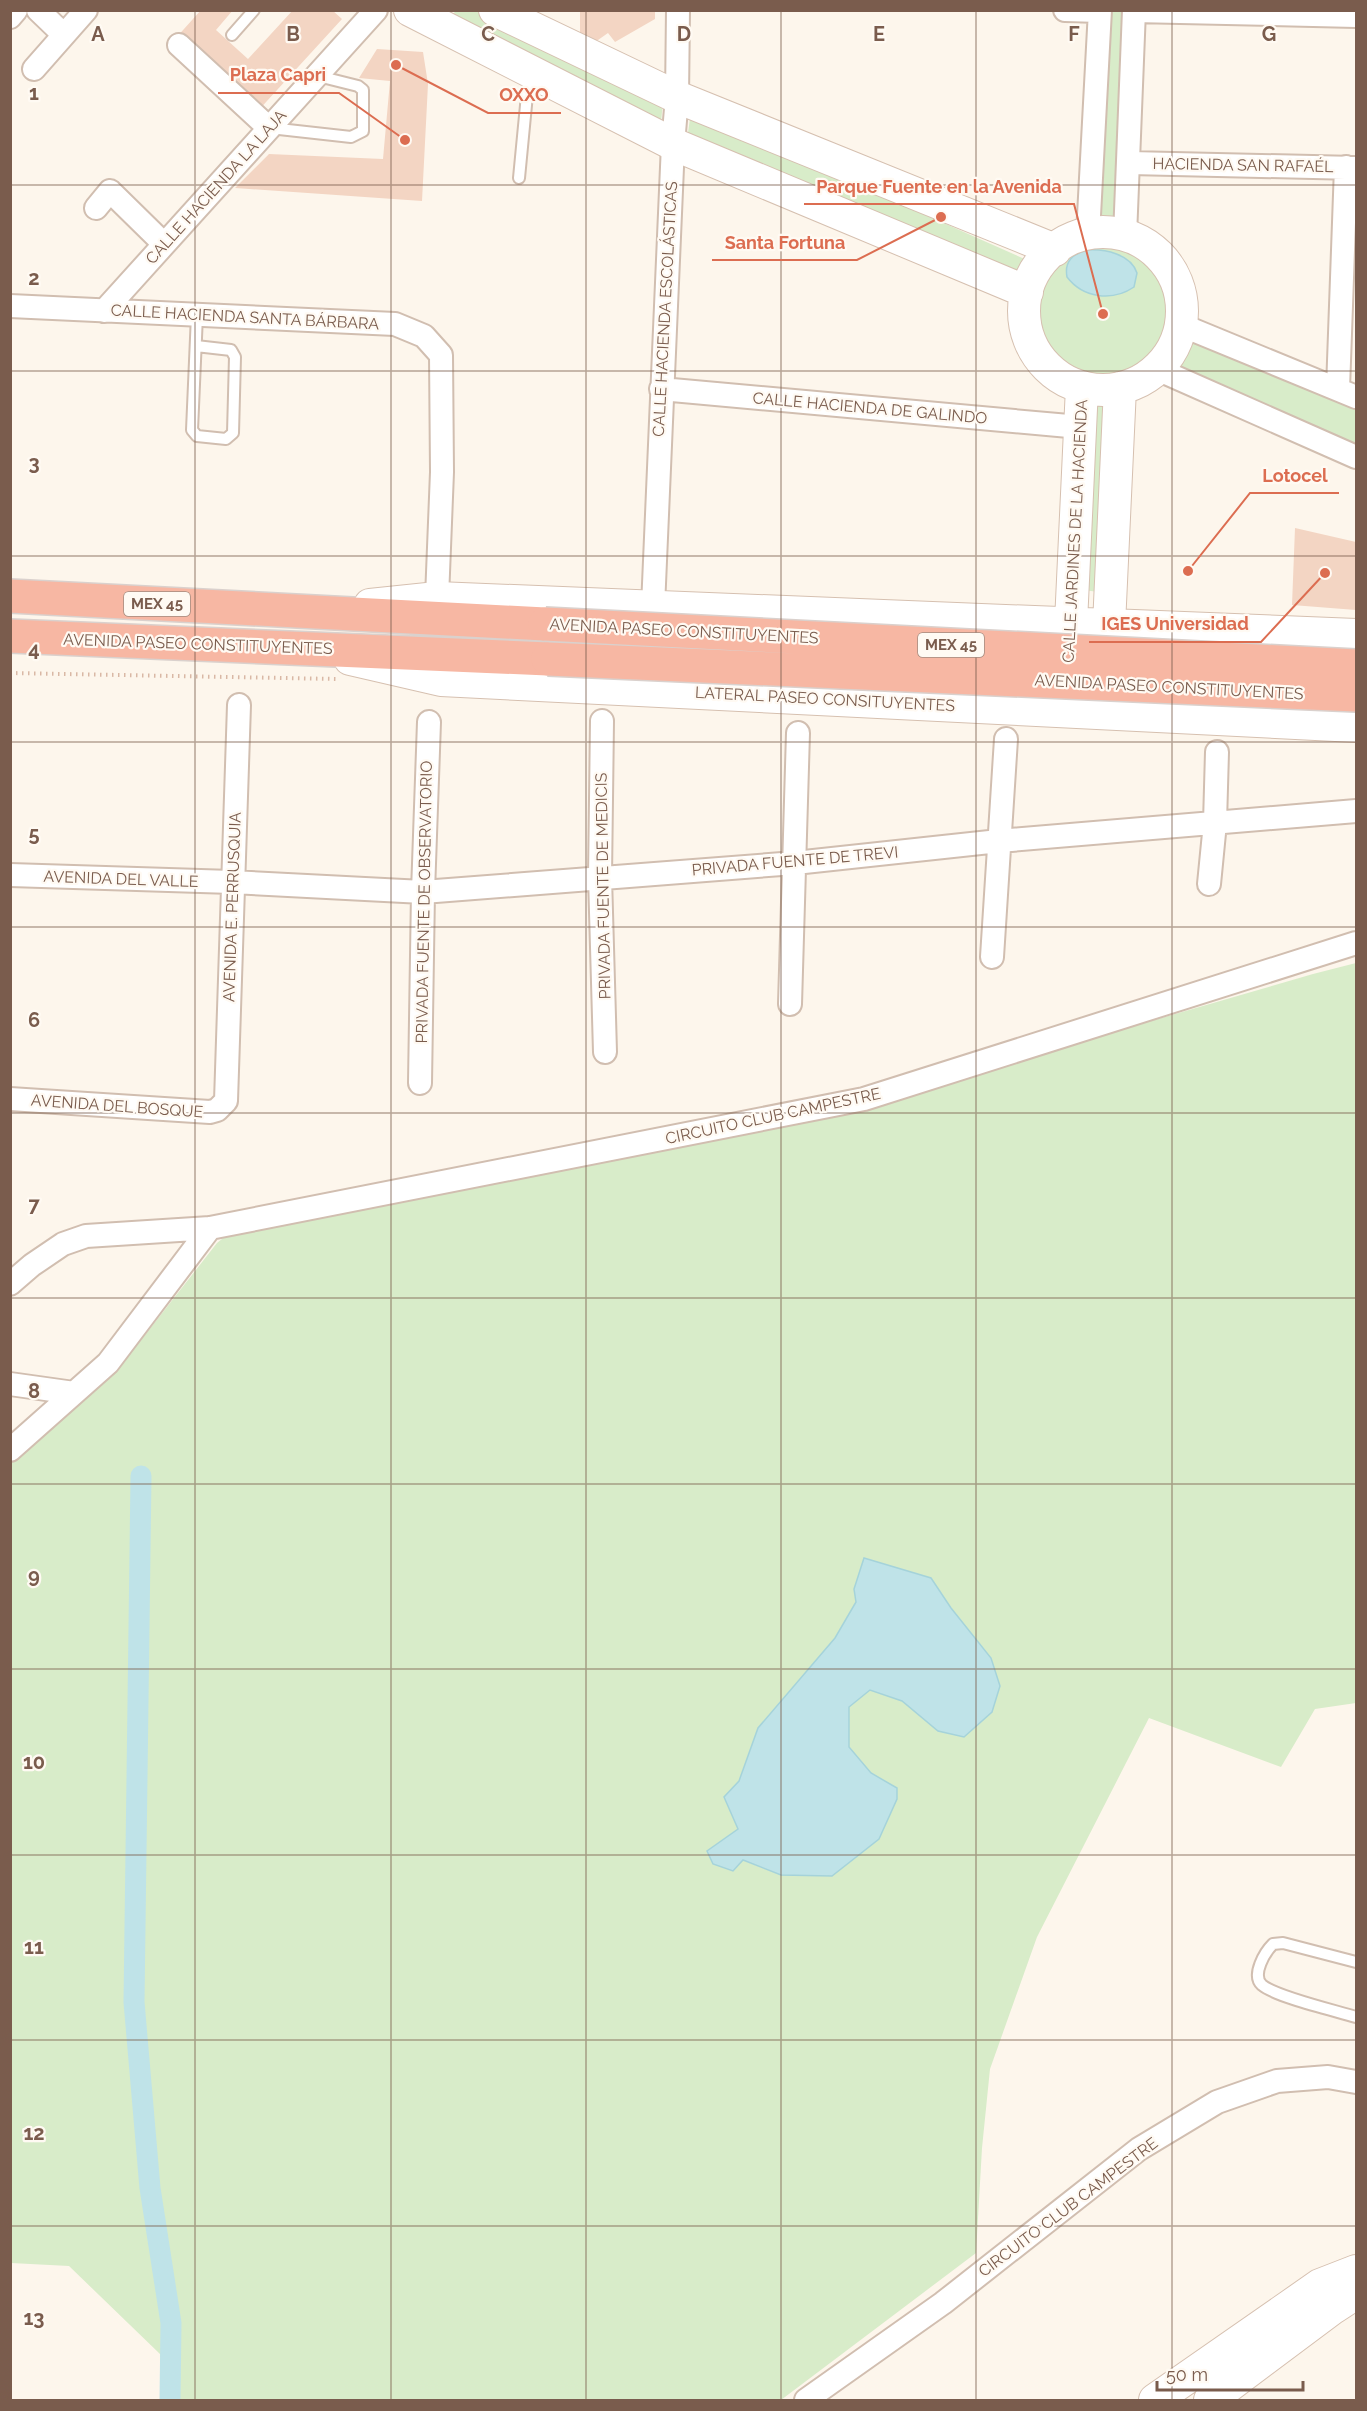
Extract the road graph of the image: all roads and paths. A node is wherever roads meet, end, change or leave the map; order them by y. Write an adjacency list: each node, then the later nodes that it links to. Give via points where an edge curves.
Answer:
1 (16, 10): 13 (street)
2 (38, 10): 15 (street)
3 (86, 10): 15 (street)
4 (254, 10): 16 (lane)
5 (376, 10): 20 (street, CALLE HACIENDA LA LAJA)
6 (410, 10): 14 (main road)
7 (495, 10): 21 (main road)
8 (678, 10): 21 (street, CALLE HACIENDA ESCOLÁSTICAS)
9 (1065, 10): 10 (street)
10 (1100, 11): 28 (street)
11 (1134, 11): 12 (street); 24 (street)
12 (1356, 16)
13 (10, 17)
14 (444, 18): 19 (main road)
15 (64, 35): 18 (street)
16 (232, 35)
17 (179, 45): 22 (street)
18 (34, 69)
19 (530, 71): 23 (main road); 26 (lane)
20 (318, 76): 22 (street, CALLE HACIENDA LA LAJA); 22 (lane, via 363,90 363,131 351,137)
21 (677, 97): 23 (street, CALLE HACIENDA ESCOLÁSTICAS); 31 (main road)
22 (269, 128): 30 (street, CALLE HACIENDA LA LAJA)
23 (673, 144): 32 (main road); 40 (street, CALLE HACIENDA ESCOLÁSTICAS)
24 (1130, 163): 25 (street, HACIENDA SAN RAFAÉL); 29 (street)
25 (1351, 168): 42 (street)
26 (519, 178)
27 (96, 208): 30 (street, via 110,191)
28 (1088, 234): 29 (main road); 31 (main road)
29 (1125, 236): 36 (main road, via 1154,252 1171,273 1180,298)
30 (164, 244): 34 (street, CALLE HACIENDA LA LAJA)
31 (1055, 250): 32 (main road, via 1037,268)
32 (1027, 292): 39 (main road, via 1025,320 1034,348 1052,370)
33 (10, 306): 34 (street, CALLE HACIENDA SANTA BÁRBARA)
34 (104, 311): 35 (street, CALLE HACIENDA SANTA BÁRBARA)
35 (197, 315): 37 (lane); 46 (street, CALLE HACIENDA SANTA BÁRBARA, via 394,324 424,336 441,355)
36 (1181, 325): 38 (main road, via 1172,349); 42 (street)
37 (196, 346): 37 (lane, via 192,430 197,436 226,439 233,433 235,357 231,350)
38 (1157, 369): 41 (main road); 44 (street)
39 (1082, 387): 41 (main road); 43 (main road, CALLE JARDINES DE LA HACIENDA)
40 (661, 388): 43 (street, CALLE HACIENDA DE GALINDO); 47 (street, CALLE HACIENDA ESCOLÁSTICAS)
41 (1120, 388): 50 (main road)
42 (1347, 393)
43 (1080, 427): 49 (main road, CALLE JARDINES DE LA HACIENDA)
44 (1356, 457)
45 (10, 596): 48 (highway, AVENIDA PASEO CONSTITUYENTES / MEX 45)
46 (437, 598): 47 (main road); 48 (main road)
47 (652, 607): 49 (main road)
48 (304, 612): 54 (highway, AVENIDA PASEO CONSTITUYENTES / MEX 45, bridge)
49 (1071, 623): 50 (main road); 59 (main road, CALLE JARDINES DE LA HACIENDA)
50 (1108, 625): 51 (main road)
51 (1356, 635)
52 (10, 636): 53 (highway, AVENIDA PASEO CONSTITUYENTES / MEX 45)
53 (297, 647): 57 (highway, AVENIDA PASEO CONSTITUYENTES / MEX 45, bridge); 59 (main road, LATERAL PASEO CONSITUYENTES, via 441,680)
54 (1356, 666)
55 (10, 673): 56 (path)
56 (348, 679)
57 (1356, 695)
58 (239, 705): 72 (street, AVENIDA E. PERRUSQUIA)
59 (1067, 711): 62 (main road, LATERAL PASEO CONSITUYENTES)
60 (602, 721): 71 (street, PRIVADA FUENTE DE MEDICIS)
61 (429, 722): 74 (street, PRIVADA FUENTE DE OBSERVATORIO)
62 (1356, 726)
63 (798, 733): 69 (street)
64 (1006, 739): 68 (street)
65 (1217, 752): 67 (street)
66 (1356, 811): 67 (street, PRIVADA FUENTE DE TREVI)
67 (1215, 823): 68 (street, PRIVADA FUENTE DE TREVI); 73 (street)
68 (999, 841): 69 (street, PRIVADA FUENTE DE TREVI); 76 (street)
69 (795, 863): 71 (street, PRIVADA FUENTE DE TREVI); 77 (street)
70 (10, 875): 72 (street, AVENIDA DEL VALLE)
71 (600, 877): 74 (street, PRIVADA FUENTE DE TREVI); 78 (street, PRIVADA FUENTE DE MEDICIS)
72 (232, 882): 74 (street, PRIVADA FUENTE DE TREVI); 81 (street, AVENIDA E. PERRUSQUIA, via 228,1096)
73 (1209, 884)
74 (423, 892): 79 (street, PRIVADA FUENTE DE OBSERVATORIO)
75 (1356, 943): 82 (street, CIRCUITO CLUB CAMPESTRE, via 864,1099)
76 (992, 957)
77 (790, 1004)
78 (605, 1052)
79 (420, 1083)
80 (10, 1099): 81 (street, AVENIDA DEL BOSQUE, via 210,1112)
81 (222, 1107)
82 (210, 1228): 83 (street, CIRCUITO CLUB CAMPESTRE, via 86,1236 63,1244); 85 (street, via 108,1363)
83 (10, 1284)
84 (10, 1384): 85 (street)
85 (74, 1393): 86 (street)
86 (10, 1450)
87 (1356, 1962): 88 (lane, via 1283,1943 1273,1944 1264,1953 1258,1978 1261,1985 1275,1992)
88 (1356, 2017)
89 (1356, 2082): 92 (street, CIRCUITO CLUB CAMPESTRE, via 1328,2077 1277,2081 1216,2102 1139,2150 943,2302)
90 (1356, 2271): 93 (main road, via 1320,2285)
91 (1356, 2293): 94 (main road)
92 (806, 2400)
93 (1155, 2400)
94 (1210, 2400)

